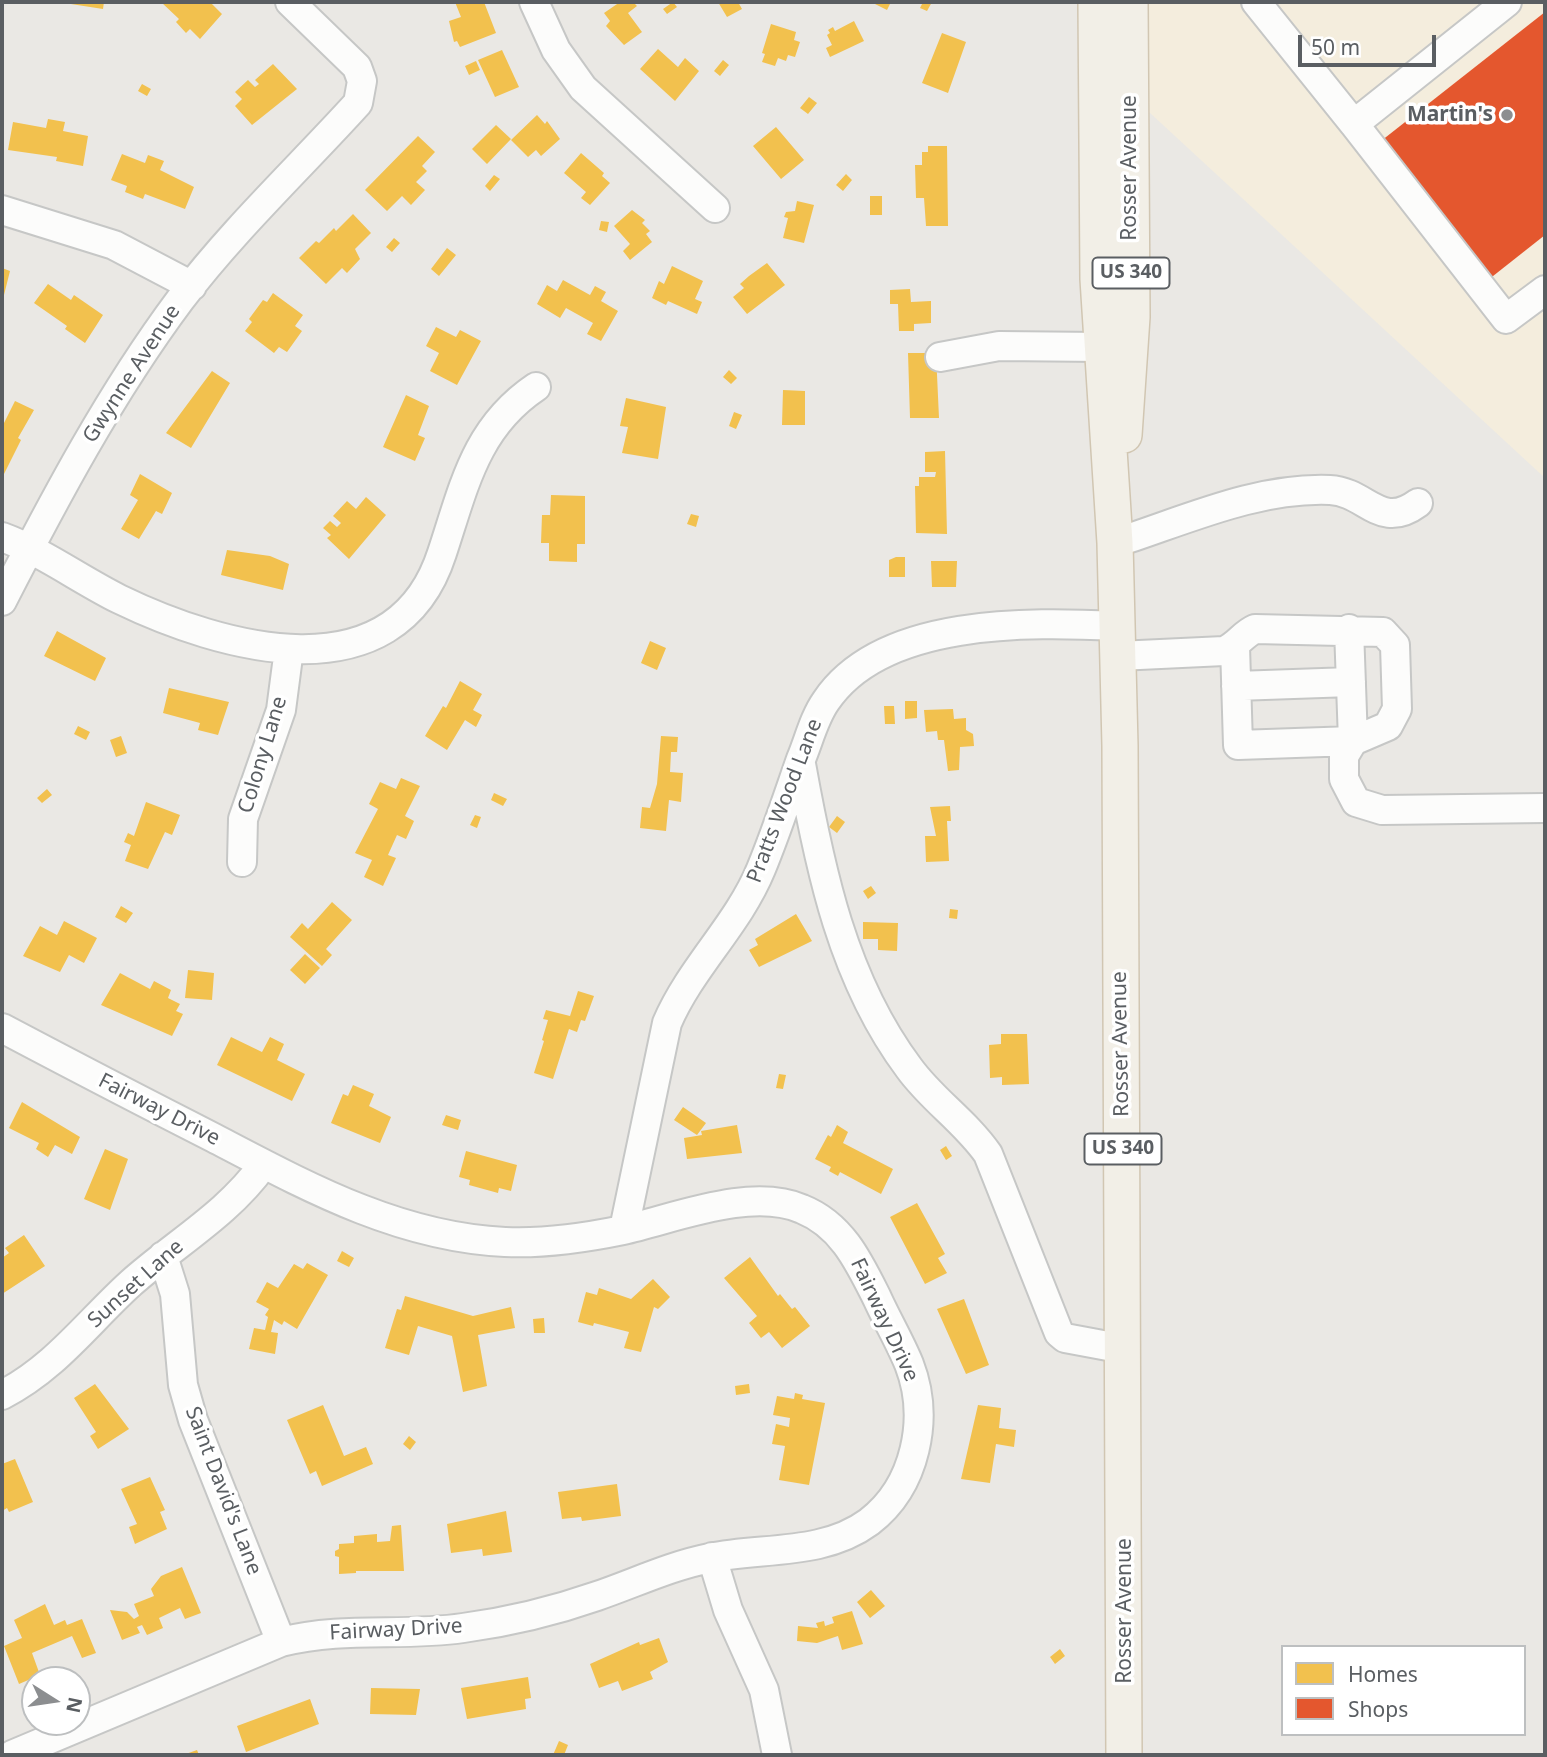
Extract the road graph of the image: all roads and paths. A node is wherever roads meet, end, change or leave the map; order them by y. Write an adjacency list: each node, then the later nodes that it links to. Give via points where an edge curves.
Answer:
1 (290, 2): 10 (street, Gwynne Avenue, via 357,67 362,81 358,103)
2 (534, 2): 8 (street, via 556,50 583,88)
3 (1096, 2): 12 (main road, Rosser Avenue / US 340)
4 (1130, 2): 17 (main road, Rosser Avenue / US 340, via 1132,317)
5 (1256, 2): 7 (street)
6 (1507, 2): 7 (street)
7 (1354, 124): 11 (street, via 1506,319)
8 (715, 208)
9 (2, 210): 10 (street, via 114,245)
10 (192, 286): 18 (street, Gwynne Avenue, via 90,437)
11 (1545, 290)
12 (1101, 347): 13 (street, via 999,346); 17 (main road, Rosser Avenue / US 340)
13 (940, 357)
14 (536, 387): 23 (street, via 508,409 483,439 441,557 416,604 396,621 353,643)
15 (1418, 503): 17 (street, via 1396,514 1384,514 1350,493 1290,490)
16 (2, 537): 18 (street)
17 (1115, 543): 21 (main road, Rosser Avenue / US 340)
18 (29, 549): 19 (street, Gwynne Avenue); 23 (street, via 181,626 251,645)
19 (2, 601)
20 (1349, 629): 22 (street, via 1255,629); 24 (street); 26 (street, via 1383,632 1395,645 1397,709 1388,726)
21 (1118, 641): 22 (street, Pratts Wood Lane, via 1224,651); 27 (street, Pratts Wood Lane, via 1048,623 1001,626 954,633 873,657 839,683 825,702); 34 (main road, Rosser Avenue / US 340)
22 (1235, 646): 25 (street)
23 (289, 649): 29 (street, Colony Lane, via 281,710 243,819)
24 (1351, 682): 25 (street); 26 (street)
25 (1236, 686): 26 (street, via 1238,745)
26 (1353, 741): 28 (street, via 1344,755 1344,779 1356,802 1371,809)
27 (801, 761): 32 (street, Pratts Wood Lane, via 751,890 678,998 667,1023); 34 (street, via 835,923 889,1039 909,1069 988,1154 1059,1333)
28 (1545, 808)
29 (242, 862)
30 (2, 1028): 31 (street, Fairway Drive)
31 (263, 1165): 32 (street, Fairway Drive, via 383,1218 469,1239 546,1242); 33 (street, Sunset Lane, via 231,1204)
32 (624, 1229): 36 (street, Fairway Drive, via 744,1202 775,1202 805,1210 834,1230 857,1258 909,1364 916,1389 917,1440 910,1468 889,1503 868,1522 824,1542 789,1550)
33 (163, 1256): 35 (street, Sunset Lane, via 50,1364); 37 (street, Saint David's Lane, via 175,1294 183,1385 192,1420)
34 (1124, 1349): 40 (main road, Rosser Avenue / US 340)
35 (2, 1395)
36 (712, 1557): 37 (street, Fairway Drive, via 666,1568 550,1611 500,1621 417,1632 347,1630); 39 (street, via 728,1610 764,1690)
37 (281, 1642): 38 (street, Fairway Drive)
38 (12, 1755)
39 (777, 1755)
40 (1124, 1755)

